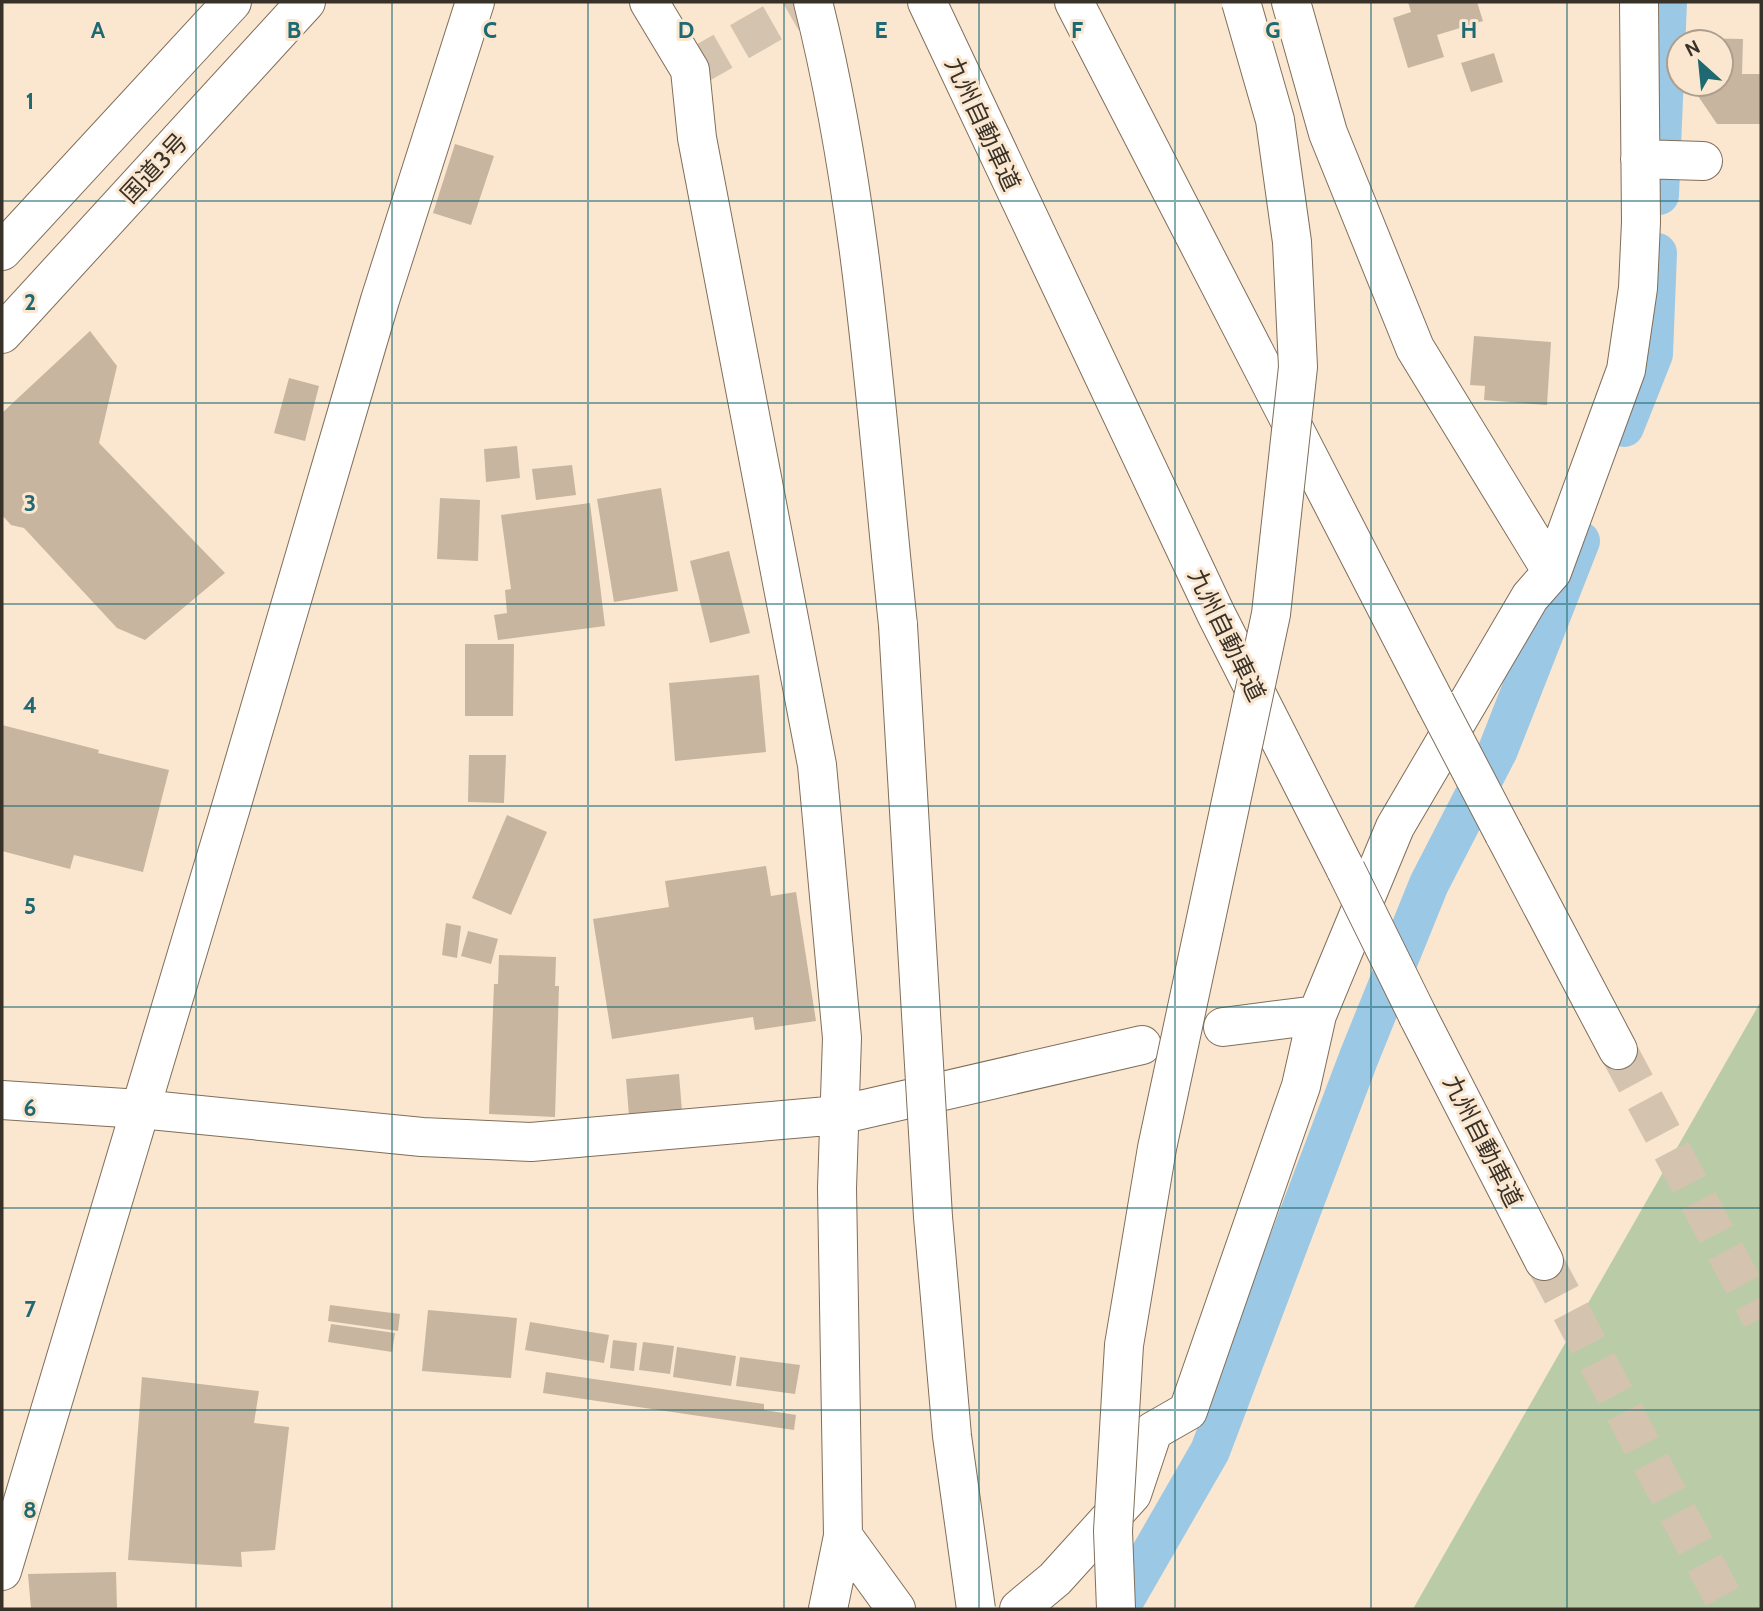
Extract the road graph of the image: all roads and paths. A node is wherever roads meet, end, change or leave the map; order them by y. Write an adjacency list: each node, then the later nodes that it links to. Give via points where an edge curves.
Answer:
1 (232, 2): 13 (main road)
2 (306, 2): 14 (main road, 国道3号)
3 (475, 2): 21 (main road, via 380,300)
4 (649, 2): 22 (main road, via 690,70 697,138 817,765 842,1038)
5 (813, 2): 28 (main road, bridge, via 832,78 857,239 898,625 934,1231 952,1436)
6 (926, 2): 23 (main road, 九州自動車道, bridge, via 1216,614)
7 (1074, 2): 19 (main road, bridge)
8 (1241, 2): 30 (main road, bridge, via 1275,120 1292,242 1297,367 1271,614 1157,1149 1124,1345 1113,1531)
9 (1291, 2): 15 (main road, via 1328,133 1415,348)
10 (1639, 2): 11 (main road)
11 (1640, 159): 12 (main road); 15 (main road, via 1637,288 1626,370)
12 (1703, 161)
13 (2, 251)
14 (2, 334)
15 (1552, 572): 16 (main road, via 1530,597 1395,827)
16 (1317, 1015): 17 (main road); 29 (main road, via 1301,1086 1188,1411 1153,1431 1132,1494 1055,1578)
17 (1223, 1027)
18 (1142, 1045): 22 (main road)
19 (1618, 1050)
20 (2, 1100): 21 (main road)
21 (141, 1109): 22 (main road, via 422,1137 531,1142); 25 (main road)
22 (839, 1115): 24 (main road)
23 (1544, 1261)
24 (843, 1536): 26 (main road); 27 (main road)
25 (2, 1571)
26 (828, 1609)
27 (896, 1609)
28 (976, 1609)
29 (1019, 1609)
30 (1116, 1609)

